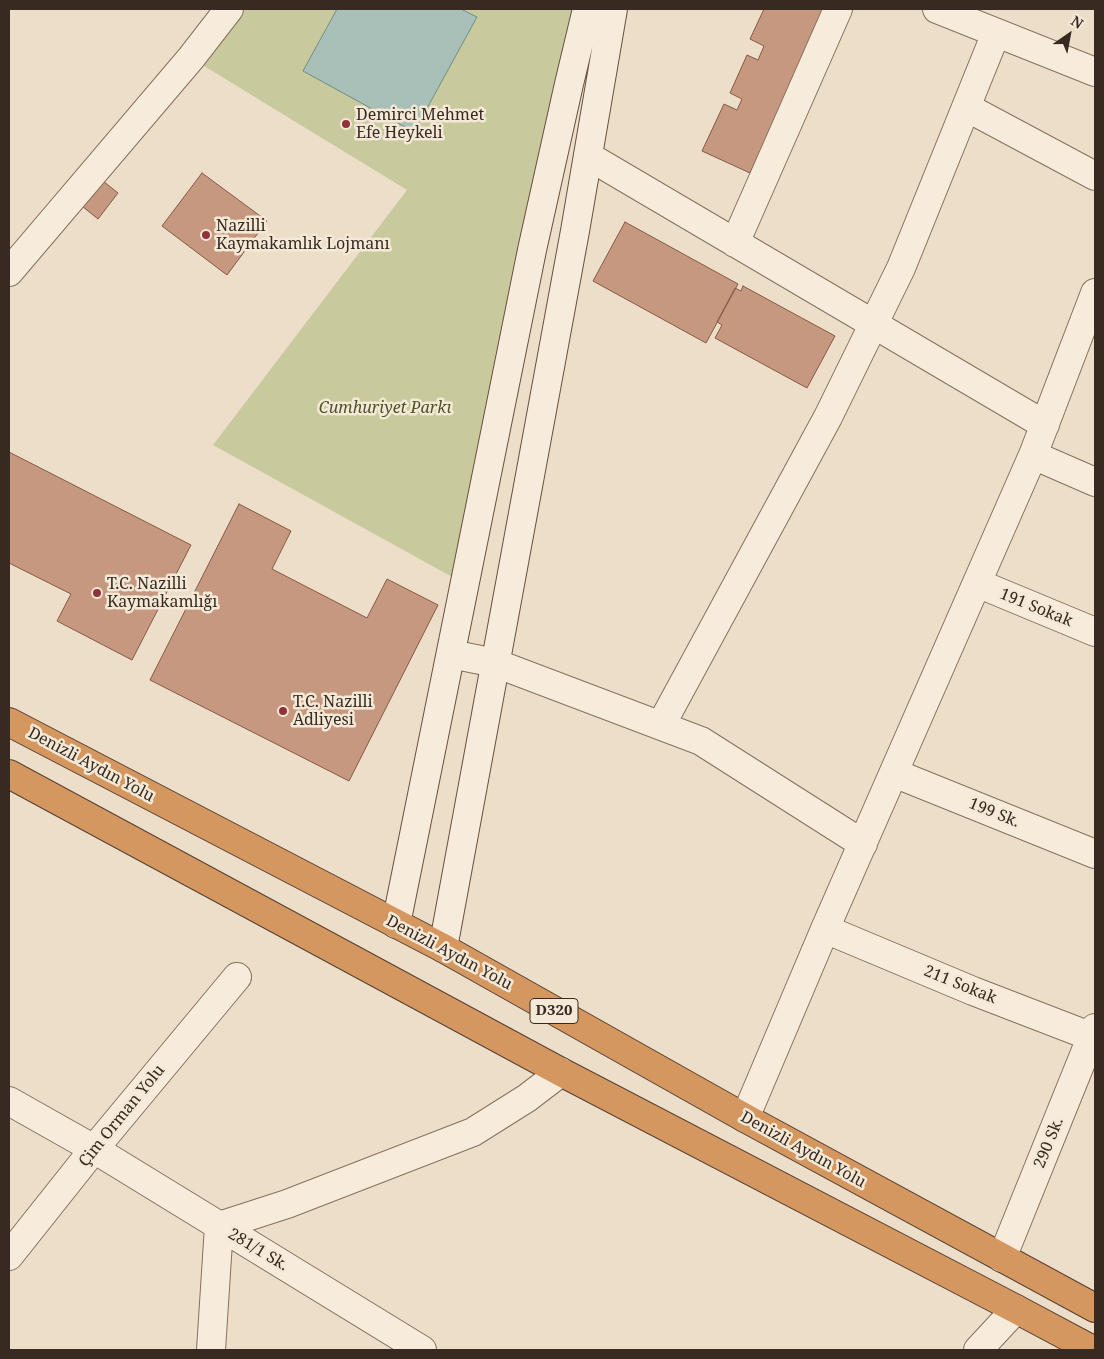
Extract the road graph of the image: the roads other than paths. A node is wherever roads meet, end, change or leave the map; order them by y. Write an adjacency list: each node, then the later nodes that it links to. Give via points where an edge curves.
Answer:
1 (229, 9): 12 (street)
2 (587, 9): 21 (street, via 532,250)
3 (613, 9): 9 (street)
4 (838, 9): 11 (street)
5 (937, 9): 6 (street)
6 (996, 33): 7 (street); 8 (street)
7 (1095, 72)
8 (966, 107): 10 (street); 15 (street, via 902,268)
9 (588, 156): 11 (street); 22 (street)
10 (1095, 176)
11 (735, 242): 15 (street)
12 (9, 272)
13 (1095, 293): 14 (street)
14 (1090, 322): 16 (street)
15 (874, 324): 16 (street); 24 (street, via 828,417)
16 (1045, 424): 17 (street)
17 (1033, 455): 18 (street); 19 (street)
18 (1095, 482)
19 (977, 583): 20 (street, 191 Sokak); 25 (street)
20 (1095, 632)
21 (451, 654): 22 (street); 29 (street)
22 (495, 663): 24 (street); 31 (street)
23 (9, 722): 29 (highway, Denizli Aydın Yolu / D320)
24 (661, 726): 27 (street, via 701,740)
25 (894, 773): 27 (street); 28 (street, 199 Sk.)
26 (9, 774): 34 (highway)
27 (863, 844): 30 (street)
28 (1095, 854)
29 (396, 924): 31 (highway, Denizli Aydın Yolu / D320)
30 (825, 929): 33 (street, 211 Sokak, via 973,991); 36 (street)
31 (443, 948): 36 (highway, Denizli Aydın Yolu / D320)
32 (236, 977): 37 (street, Çim Orman Yolu)
33 (1094, 1034): 40 (street, 290 Sk.)
34 (561, 1072): 38 (street, via 473,1132 287,1204); 41 (highway)
35 (9, 1101): 37 (street, 281/1 Sk.)
36 (745, 1118): 40 (highway, Denizli Aydın Yolu / D320)
37 (94, 1149): 38 (street, 281/1 Sk.); 39 (street, Çim Orman Yolu)
38 (219, 1226): 43 (street); 44 (street, 281/1 Sk.)
39 (9, 1256)
40 (1002, 1258): 42 (highway, Denizli Aydın Yolu / D320)
41 (1016, 1308): 45 (street); 46 (highway)
42 (1095, 1308)
43 (211, 1350)
44 (422, 1350)
45 (978, 1350)
46 (1093, 1350)

